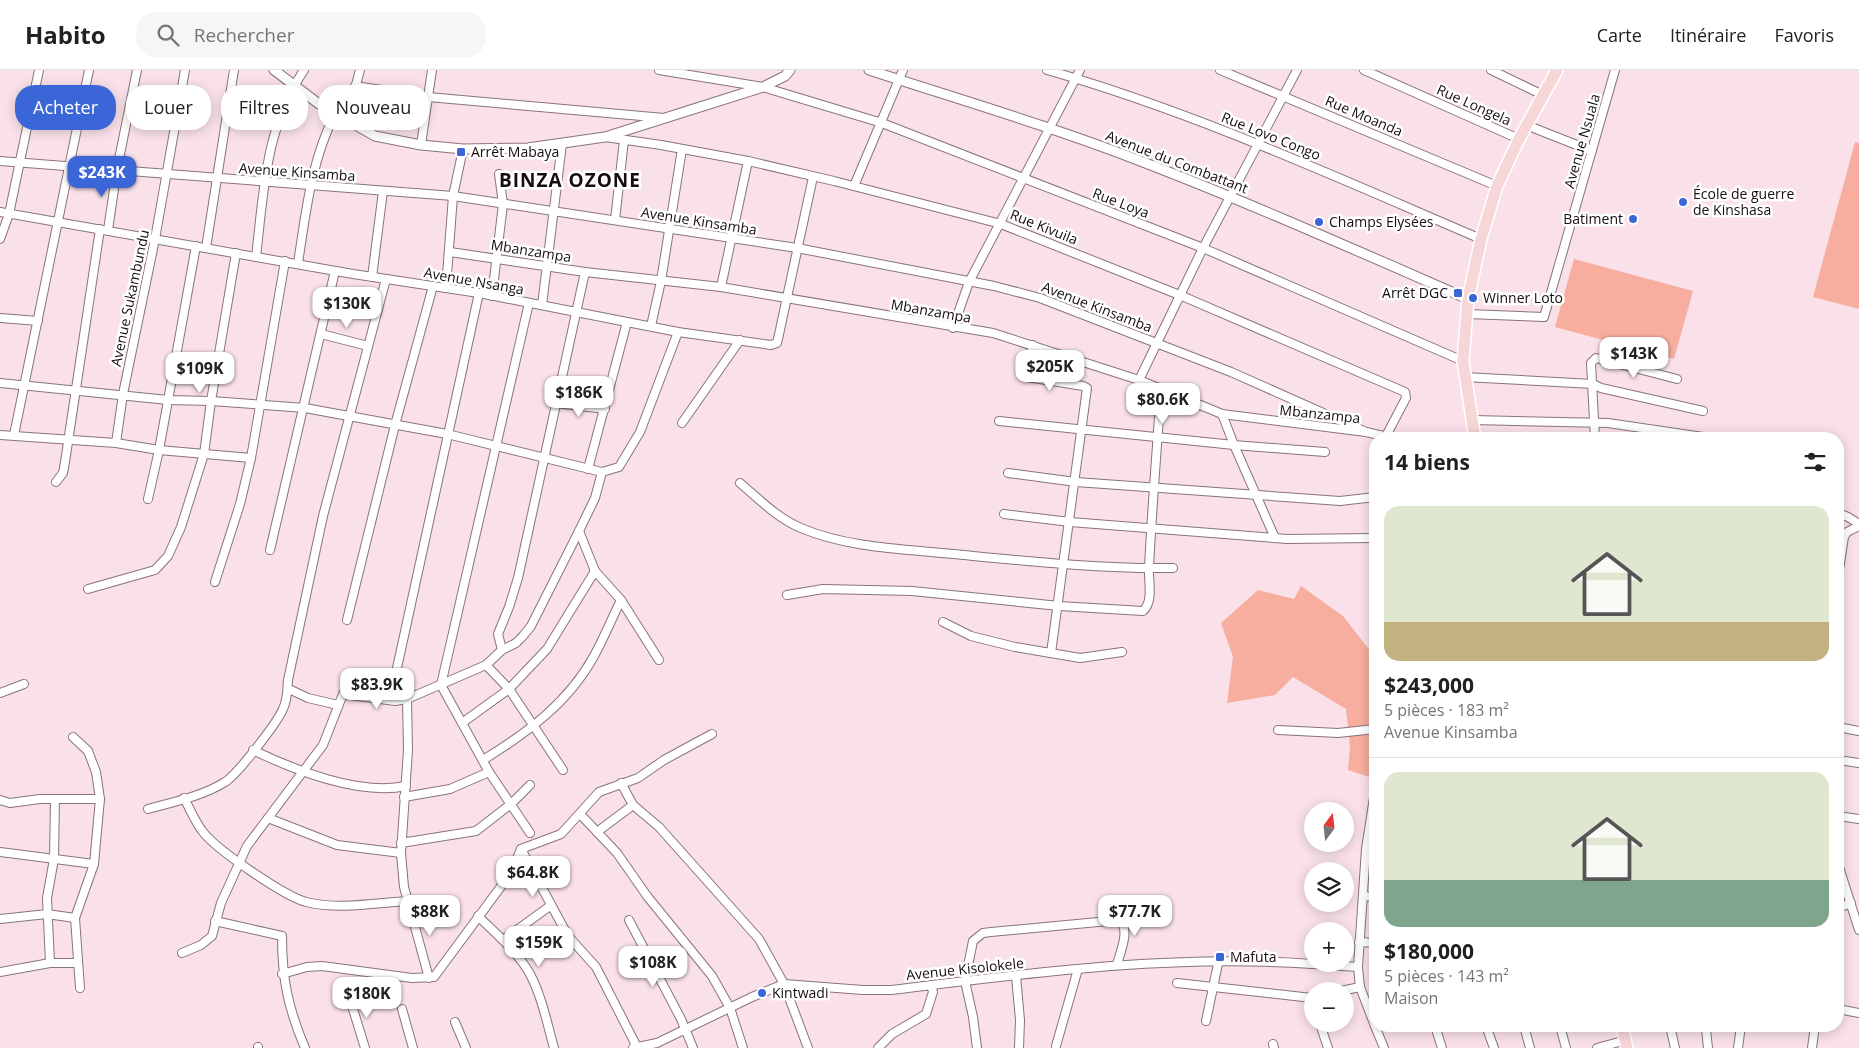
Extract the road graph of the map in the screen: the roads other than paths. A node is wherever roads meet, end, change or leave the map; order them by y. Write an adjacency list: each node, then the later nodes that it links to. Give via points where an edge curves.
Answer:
1 (39, 70): 50 (street)
2 (89, 70): 51 (street)
3 (137, 70): 52 (street)
4 (185, 70): 53 (street, Avenue Sukambundu)
5 (234, 70): 57 (street)
6 (274, 70): 24 (street)
7 (304, 70): 24 (street)
8 (360, 70): 25 (street)
9 (432, 70): 27 (street)
10 (659, 70): 26 (street, Rue Loya)
11 (790, 70): 26 (street)
12 (869, 70): 23 (street, Avenue du Combattant)
13 (903, 70): 23 (street)
14 (1048, 70): 22 (street, Rue Lovo Congo)
15 (1080, 70): 22 (street)
16 (1220, 70): 28 (street, Rue Moanda)
17 (1297, 70): 28 (street)
18 (1364, 70): 40 (street, Rue Longela)
19 (1491, 70): 29 (street)
20 (1557, 70): 29 (main road)
21 (1615, 70): 47 (street, Avenue Nsuala)
22 (1076, 78): 34 (street); 42 (street, Rue Lovo Congo)
23 (899, 80): 32 (street); 34 (street, Avenue du Combattant)
24 (294, 85)
25 (355, 85)
26 (763, 87): 31 (street); 32 (street, Rue Loya)
27 (429, 90)
28 (1283, 95): 42 (street); 61 (street, Rue Moanda)
29 (1543, 95): 33 (main road)
30 (429, 97): 31 (street)
31 (668, 118): 39 (street)
32 (882, 124): 56 (street, Rue Loya); 60 (street)
33 (1526, 125): 40 (main road); 47 (street)
34 (1051, 128): 56 (street); 64 (street, Avenue du Combattant)
35 (275, 130): 58 (street)
36 (328, 130): 59 (street)
37 (363, 130): 44 (street, via 375,136)
38 (423, 130): 44 (street)
39 (605, 137): 41 (street, Rue Kivuila); 43 (street)
40 (1519, 139): 61 (main road)
41 (624, 140): 46 (street, Rue Kivuila); 69 (street)
42 (1258, 143): 64 (street); 76 (street, Rue Lovo Congo)
43 (562, 144): 45 (street, via 528,148); 66 (street)
44 (421, 146): 45 (street)
45 (463, 148): 63 (street)
46 (682, 148): 49 (street, Rue Kivuila); 73 (street)
47 (1592, 151): 106 (street, Avenue Nsuala, via 1544,317)
48 (0, 161): 50 (street, Avenue Kinsamba)
49 (748, 161): 55 (street, Rue Kivuila); 77 (street)
50 (21, 163): 51 (street, Avenue Kinsamba); 68 (street)
51 (68, 166): 52 (street, Avenue Kinsamba); 70 (street)
52 (117, 170): 53 (street, Avenue Kinsamba); 72 (street)
53 (167, 173): 57 (street, Avenue Kinsamba); 74 (street, Avenue Sukambundu)
54 (500, 174): 65 (street)
55 (813, 177): 60 (street, Rue Kivuila); 80 (street, Avenue Nsanga)
56 (1022, 178): 71 (street); 81 (street, Rue Loya)
57 (216, 179): 58 (street, Avenue Kinsamba); 79 (street)
58 (264, 182): 59 (street, Avenue Kinsamba); 84 (street)
59 (310, 186): 62 (street, Avenue Kinsamba); 87 (street)
60 (854, 186): 71 (street, Rue Kivuila)
61 (1497, 186): 76 (main road)
62 (383, 191): 63 (street, Avenue Kinsamba); 91 (street)
63 (453, 196): 65 (street, Avenue Kinsamba); 82 (street)
64 (1231, 196): 81 (street); 101 (street, Avenue du Combattant)
65 (503, 204): 66 (street, Avenue Kinsamba); 85 (street)
66 (554, 210): 69 (street, Avenue Kinsamba); 88 (street)
67 (0, 212): 68 (street, Avenue Nsanga)
68 (10, 214): 70 (street, Avenue Nsanga); 75 (street)
69 (614, 220): 73 (street, Avenue Kinsamba)
70 (57, 221): 72 (street, Avenue Nsanga); 108 (street)
71 (1001, 224): 94 (street); 100 (street, Rue Kivuila)
72 (104, 229): 74 (street, Avenue Nsanga); 126 (street)
73 (670, 229): 77 (street, Avenue Kinsamba); 93 (street)
74 (155, 238): 78 (street, Avenue Nsanga); 127 (street, Avenue Sukambundu)
75 (0, 239)
76 (1481, 239): 101 (main road)
77 (732, 240): 80 (street, Avenue Kinsamba); 96 (street)
78 (196, 246): 79 (street, Avenue Nsanga); 128 (street)
79 (206, 248): 83 (street, Avenue Nsanga)
80 (797, 248): 94 (street, Avenue Kinsamba); 102 (street, Avenue Nsanga)
81 (1203, 248): 100 (street); 118 (street, Rue Loya)
82 (450, 252): 85 (street, Mbanzampa); 97 (street)
83 (236, 253): 84 (street, Avenue Nsanga); 129 (street)
84 (256, 257): 86 (street, Avenue Nsanga)
85 (496, 258): 88 (street, Mbanzampa); 99 (street)
86 (285, 261): 87 (street, Avenue Nsanga); 131 (street)
87 (298, 263): 89 (street, Avenue Nsanga)
88 (547, 266): 90 (street, Mbanzampa); 104 (street)
89 (336, 271): 91 (street, Avenue Nsanga); 113 (street)
90 (585, 272): 93 (street, Mbanzampa); 105 (street)
91 (372, 277): 92 (street, Avenue Nsanga)
92 (386, 279): 95 (street, Avenue Nsanga); 117 (street)
93 (661, 281): 96 (street, Mbanzampa); 110 (street)
94 (970, 282): 111 (street); 115 (street, Avenue Kinsamba, via 1040,298)
95 (433, 286): 97 (street, Avenue Nsanga); 141 (street)
96 (720, 287): 102 (street, Mbanzampa)
97 (446, 288): 98 (street, Avenue Nsanga)
98 (479, 294): 99 (street, Avenue Nsanga); 149 (street)
99 (492, 296): 103 (street, Avenue Nsanga)
100 (1182, 296): 115 (street); 144 (street, Rue Kivuila, via 1405,392 1406,398)
101 (1468, 299): 106 (main road)
102 (788, 300): 111 (street, Mbanzampa); 114 (street, Avenue Nsanga, via 776,342)
103 (529, 303): 104 (street, Avenue Nsanga); 155 (street)
104 (542, 305): 105 (street, Avenue Nsanga)
105 (576, 312): 109 (street, Avenue Nsanga); 130 (street)
106 (1467, 314): 118 (main road)
107 (0, 318): 108 (street)
108 (38, 322): 124 (street)
109 (627, 322): 110 (street, Avenue Nsanga); 133 (street)
110 (652, 326): 112 (street, Avenue Nsanga)
111 (953, 328): 116 (street, Mbanzampa, via 992,333)
112 (678, 332): 114 (street, Avenue Nsanga); 163 (street, via 640,432 618,467)
113 (321, 334): 117 (street); 132 (street)
114 (740, 340): 140 (street)
115 (1158, 344): 121 (street); 143 (street, Avenue Kinsamba, via 1231,372)
116 (1033, 345): 121 (street, Mbanzampa); 142 (street, via 1027,377 1088,388)
117 (368, 346): 136 (street)
118 (1463, 361): 119 (main road)
119 (1464, 377): 123 (street); 137 (main road)
120 (1677, 379): 123 (street, via 1596,358 1591,363)
121 (1139, 380): 125 (street, Mbanzampa)
122 (0, 383): 124 (street)
123 (1593, 384): 134 (street); 139 (street)
124 (24, 386): 126 (street); 151 (street)
125 (1161, 389): 135 (street, Mbanzampa); 152 (street)
126 (76, 390): 127 (street); 153 (street)
127 (123, 394): 128 (street); 154 (street, Avenue Sukambundu)
128 (168, 400): 129 (street); 157 (street)
129 (210, 400): 131 (street); 159 (street)
130 (556, 403): 133 (street); 160 (street)
131 (261, 404): 132 (street); 161 (street)
132 (305, 408): 136 (street); 181 (street)
133 (605, 409): 162 (street)
134 (1703, 411)
135 (1222, 414): 143 (street, Mbanzampa); 156 (street)
136 (349, 417): 141 (street); 200 (street, via 323,516 288,680)
137 (1472, 420): 139 (street); 145 (main road)
138 (999, 421): 142 (street)
139 (1594, 422): 146 (street); 147 (street, via 1623,424)
140 (682, 423)
141 (395, 425): 149 (street); 191 (street)
142 (1083, 431): 152 (street); 166 (street)
143 (1366, 432): 148 (street, Mbanzampa)
144 (1388, 432)
145 (1474, 432)
146 (1594, 432)
147 (1657, 432)
148 (1369, 433)
149 (448, 434): 155 (street); 204 (street)
150 (0, 435): 151 (street)
151 (14, 435): 153 (street)
152 (1158, 436): 156 (street); 168 (street)
153 (67, 441): 154 (street); 165 (street, via 63,473)
154 (116, 443): 157 (street)
155 (494, 445): 160 (street); 199 (street)
156 (1234, 445): 158 (street); 169 (street)
157 (159, 450): 159 (street); 170 (street)
158 (1325, 452)
159 (204, 454): 161 (street); 187 (street, via 181,527 168,556 146,575)
160 (544, 457): 162 (street); 193 (street, via 518,578 498,634)
161 (250, 458): 186 (street, via 240,504)
162 (588, 469): 163 (street)
163 (602, 472): 177 (street, via 595,498)
164 (1008, 474): 166 (street)
165 (56, 482)
166 (1076, 482): 168 (street); 174 (street)
167 (740, 483): 182 (street, via 780,517 822,535 902,549)
168 (1156, 486): 169 (street); 176 (street)
169 (1255, 494): 171 (street, via 1340,501); 178 (street)
170 (148, 499)
171 (1369, 499)
172 (1004, 514): 174 (street)
173 (1844, 515): 175 (street)
174 (1070, 522): 176 (street); 182 (street)
175 (1859, 525): 180 (street, via 1847,532)
176 (1153, 528): 178 (street); 183 (street)
177 (579, 531): 185 (street); 193 (street, via 531,626 516,643)
178 (1275, 538): 179 (street)
179 (1369, 538)
180 (1844, 543)
181 (270, 550)
182 (1064, 564): 183 (street); 190 (street)
183 (1149, 568): 184 (street); 190 (street, via 1149,600 1144,611)
184 (1173, 568)
185 (595, 570): 189 (street); 201 (street, via 551,642)
186 (215, 582)
187 (88, 589)
188 (787, 595): 190 (street, via 823,589 912,591)
189 (621, 600): 196 (street); 207 (street, via 594,657 554,708)
190 (1059, 606): 194 (street)
191 (347, 620)
192 (943, 622): 194 (street, via 986,641)
193 (502, 650): 197 (street)
194 (1051, 652): 195 (street, via 1080,658)
195 (1122, 652)
196 (658, 660)
197 (486, 665): 199 (street); 201 (street)
198 (24, 684): 202 (street)
199 (441, 685): 203 (street); 206 (street)
200 (290, 689): 205 (street, via 308,698); 214 (street, via 274,726)
201 (509, 689): 206 (street); 207 (street)
202 (0, 693)
203 (407, 699): 204 (street); 222 (street)
204 (390, 700): 205 (street, via 346,693)
205 (338, 705): 218 (street, via 323,745)
206 (462, 723): 215 (street)
207 (535, 725): 215 (street); 219 (street)
208 (1844, 728): 211 (street)
209 (1278, 730): 210 (street, via 1338,733)
210 (1369, 730)
211 (1859, 731)
212 (712, 734): 221 (street, via 638,778)
213 (73, 737): 227 (street, via 88,751 96,772)
214 (253, 750): 218 (street); 225 (street, via 230,779)
215 (483, 760): 220 (street)
216 (1844, 761): 217 (street)
217 (1859, 763)
218 (304, 770): 222 (street, via 348,784 382,788); 234 (street)
219 (563, 770)
220 (489, 772): 224 (street, via 450,789); 229 (street)
221 (621, 783): 230 (street); 232 (street, via 599,792)
222 (406, 786): 224 (street)
223 (530, 786): 229 (street)
224 (404, 797): 239 (street)
225 (184, 798): 231 (street); 244 (street, via 203,832)
226 (55, 799): 227 (street); 228 (street, via 10,803); 243 (street)
227 (100, 799): 245 (street)
228 (0, 800)
229 (511, 804): 238 (street); 239 (street, via 476,830)
230 (634, 805): 237 (street); 278 (street, via 659,827 748,924)
231 (148, 809)
232 (580, 814): 237 (street); 240 (street, via 561,834)
233 (1844, 817): 235 (street)
234 (268, 818): 242 (street, via 337,845); 244 (street, via 247,846)
235 (1859, 819)
236 (1369, 830): 247 (street)
237 (597, 832): 286 (street, via 702,961)
238 (530, 833)
239 (400, 843): 242 (street)
240 (521, 849): 252 (street); 254 (street, via 511,873)
241 (0, 852): 243 (street)
242 (401, 853): 249 (street, via 404,888)
243 (54, 859): 245 (street); 253 (street)
244 (240, 862): 249 (street, via 305,902 344,905); 258 (street)
245 (94, 864): 255 (street)
246 (1844, 883): 250 (street)
247 (1364, 896): 248 (street); 261 (street)
248 (1369, 896)
249 (409, 901): 275 (street)
250 (1850, 902): 251 (street); 259 (street)
251 (1844, 905)
252 (550, 906): 260 (street); 306 (street, via 568,936 596,967)
253 (47, 914): 255 (street); 256 (street); 265 (street)
254 (478, 916): 260 (street); 275 (street, via 438,973)
255 (74, 918): 266 (street)
256 (0, 919)
257 (629, 920): 293 (street)
258 (215, 921): 263 (street, via 209,940); 273 (street, via 282,936)
259 (1859, 930)
260 (503, 940): 311 (street, via 533,982)
261 (1359, 942): 262 (street); 270 (street)
262 (1369, 943)
263 (182, 953)
264 (1219, 960): 267 (street, Avenue Kisolokele); 268 (street, Avenue Kisolokele); 280 (street)
265 (50, 963): 266 (street); 272 (street)
266 (77, 963): 282 (street)
267 (1304, 964)
268 (1118, 965): 271 (street, Avenue Kisolokele); 276 (street, via 1126,930 1119,920 1034,927 976,936)
269 (1354, 967): 270 (street, Avenue Kisolokele)
270 (1358, 967): 281 (street)
271 (1078, 969): 274 (street, Avenue Kisolokele); 305 (street)
272 (0, 972)
273 (282, 974): 275 (street, via 322,966); 307 (street, via 293,1018)
274 (1016, 976): 276 (street, Avenue Kisolokele); 317 (street)
275 (429, 978)
276 (965, 981): 279 (street, Avenue Kisolokele); 316 (street)
277 (1177, 983): 280 (street)
278 (784, 984): 279 (street, Avenue Kisolokele, via 863,990); 286 (street, Avenue Kisolokele); 314 (street)
279 (931, 985): 315 (street, via 933,992 926,1014 892,1034)
280 (1213, 987): 285 (street); 291 (street)
281 (1360, 987): 283 (street); 288 (street)
282 (80, 988)
283 (1354, 988)
284 (348, 996): 308 (street)
285 (1304, 999)
286 (730, 1008): 293 (street, Avenue Kisolokele); 313 (street)
287 (402, 1009): 309 (street)
288 (1369, 1010)
289 (1844, 1011): 290 (street)
290 (1859, 1013)
291 (1206, 1021)
292 (455, 1022): 310 (street)
293 (686, 1030): 306 (street, Avenue Kisolokele); 312 (street)
294 (1323, 1032): 318 (street)
295 (1377, 1032): 319 (street)
296 (1437, 1032): 320 (street)
297 (1488, 1032): 321 (street)
298 (1526, 1032): 322 (street)
299 (1562, 1032): 323 (street)
300 (1671, 1032): 325 (street)
301 (1706, 1032): 326 (street)
302 (1740, 1032): 327 (street)
303 (1814, 1032): 328 (street)
304 (1627, 1044): 324 (street)
305 (1056, 1046)
306 (639, 1047)
307 (306, 1048)
308 (365, 1048)
309 (413, 1048)
310 (466, 1048)
311 (554, 1048)
312 (693, 1048)
313 (743, 1048)
314 (808, 1048)
315 (878, 1048)
316 (977, 1048)
317 (1020, 1048)
318 (1328, 1048)
319 (1384, 1048)
320 (1442, 1048)
321 (1494, 1048)
322 (1530, 1048)
323 (1566, 1048)
324 (1597, 1048)
325 (1675, 1048)
326 (1708, 1048)
327 (1738, 1048)
328 (1812, 1048)

